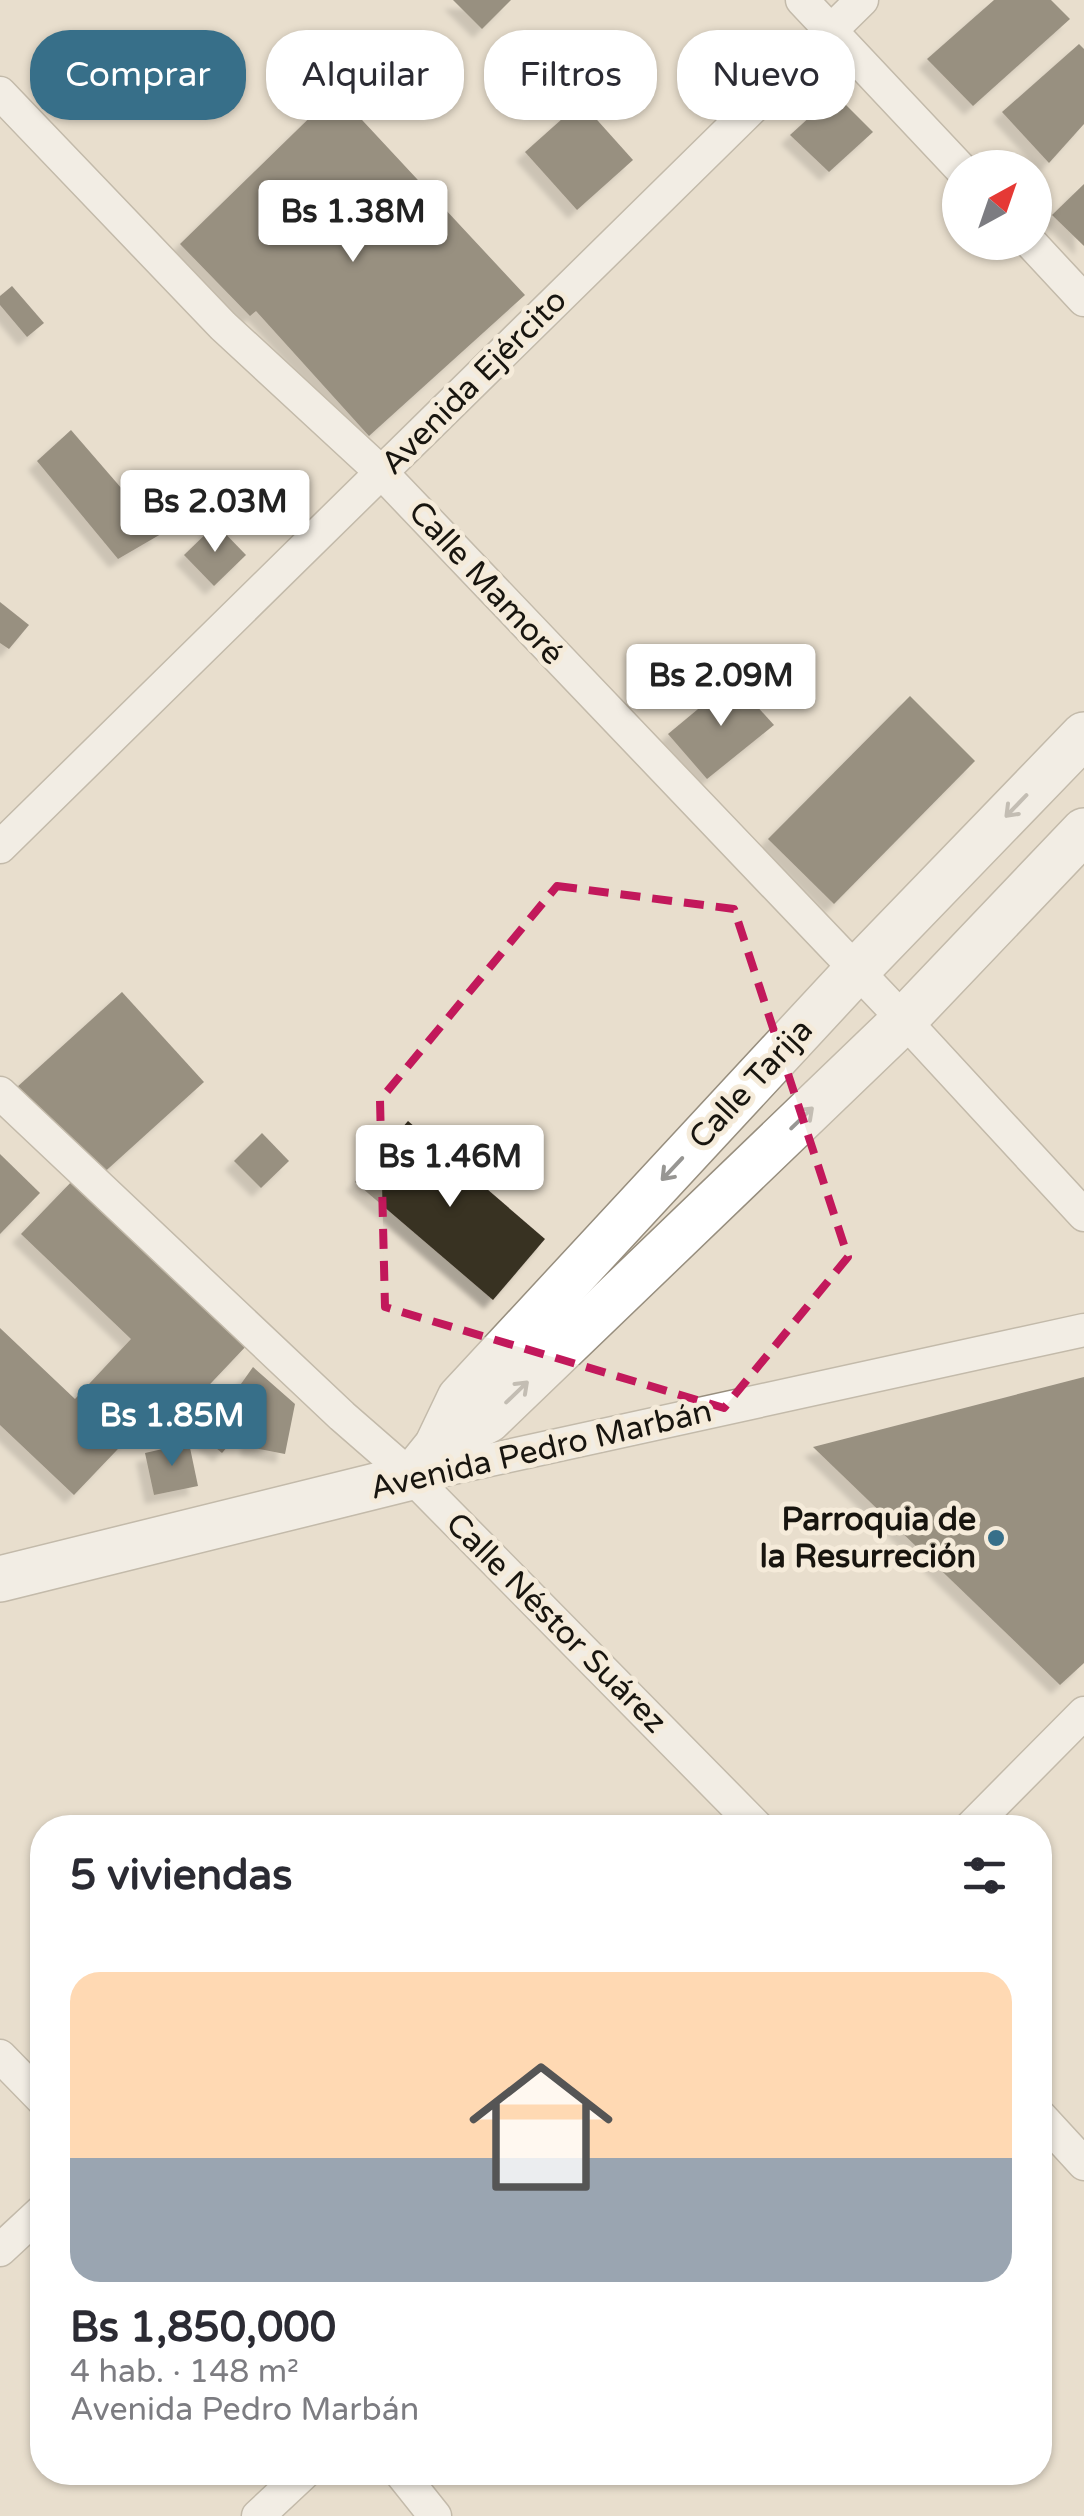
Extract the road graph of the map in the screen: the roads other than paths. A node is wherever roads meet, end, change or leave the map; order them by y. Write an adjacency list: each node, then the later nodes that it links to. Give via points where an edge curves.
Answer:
1 (802, 0): 3 (street)
2 (862, 0): 4 (street, Avenida Ejército)
3 (829, 30)
4 (831, 30)
5 (855, 57): 8 (street)
6 (0, 93): 11 (street, Calle Mamoré, via 223,326)
7 (740, 120): 11 (street, Avenida Ejército)
8 (943, 150)
9 (1047, 260): 10 (street)
10 (1084, 300)
11 (382, 472): 14 (street, Avenida Ejército); 15 (street, Calle Mamoré)
12 (1084, 736): 15 (street, Calle Tarija, one-way to 15)
13 (1084, 831): 16 (street, Calle Tarija)
14 (0, 847)
15 (855, 972): 16 (street, Calle Mamoré); 20 (street, Calle Tarija, one-way to 20, via 460,1398)
16 (904, 1020): 18 (street, Calle Mamoré); 20 (street, Calle Tarija, one-way to 16, via 488,1420)
17 (0, 1092): 20 (street, Calle Néstor Suárez, via 342,1416)
18 (1084, 1215)
19 (1084, 1330): 20 (street, Avenida Pedro Marbán)
20 (424, 1462): 21 (street, Avenida Pedro Marbán); 23 (street, Calle Néstor Suárez)
21 (0, 1579)
22 (1084, 1713): 24 (street)
23 (746, 1815)
24 (983, 1815)
25 (0, 2056): 26 (street)
26 (30, 2087)
27 (1052, 2129): 28 (street)
28 (1084, 2164)
29 (30, 2222): 30 (street)
30 (0, 2250)
31 (291, 2485): 33 (street)
32 (410, 2485): 34 (street)
33 (258, 2516)
34 (435, 2516)

